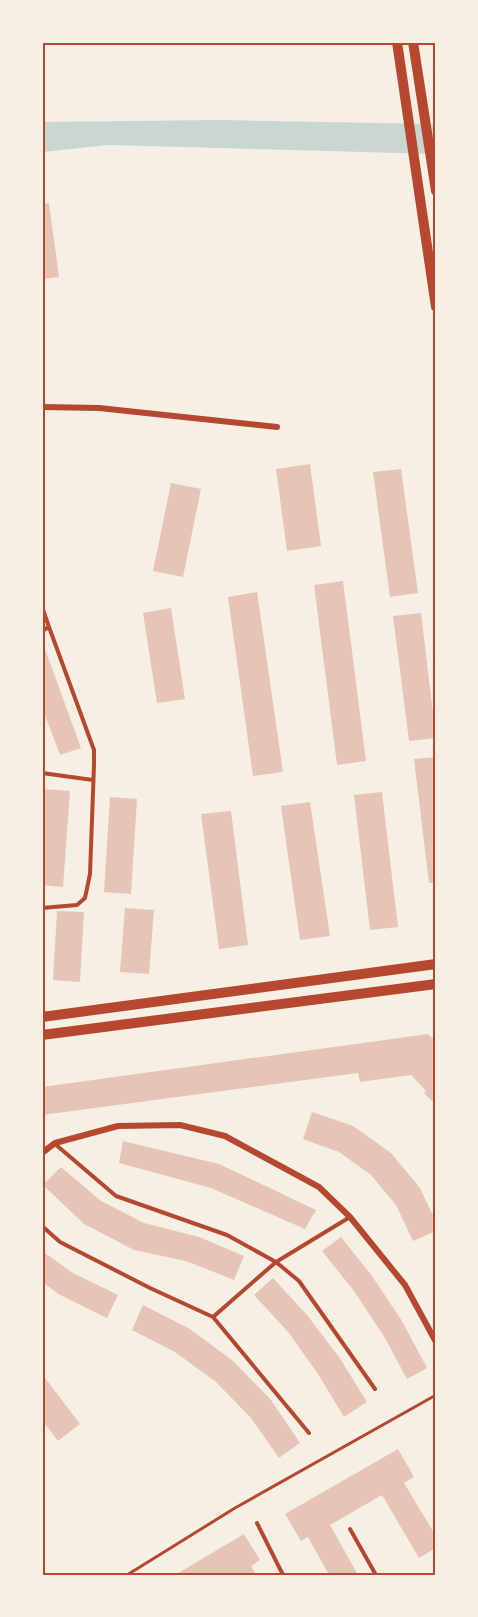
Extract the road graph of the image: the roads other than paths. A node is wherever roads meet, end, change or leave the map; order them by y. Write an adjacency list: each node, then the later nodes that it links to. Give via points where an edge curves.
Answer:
1 (397, 42): 4 (main road)
2 (413, 42): 3 (main road)
3 (436, 191)
4 (436, 307)
5 (42, 407): 6 (street, via 99,408)
6 (277, 427)
7 (42, 607): 8 (lane)
8 (49, 627): 9 (lane); 11 (lane, via 94,750)
9 (42, 631)
10 (42, 773): 11 (lane)
11 (93, 780): 12 (lane, via 90,874 85,898 77,905)
12 (42, 908)
13 (436, 964): 15 (main road)
14 (436, 984): 16 (main road)
15 (42, 1017)
16 (42, 1035)
17 (55, 1143): 18 (street); 19 (street, via 118,1126 180,1125 225,1136 319,1186); 21 (lane, via 116,1196 227,1234)
18 (42, 1153)
19 (350, 1217): 21 (lane); 23 (street, via 405,1285)
20 (42, 1226): 22 (lane, via 60,1242)
21 (276, 1262): 22 (lane); 24 (lane, via 298,1281)
22 (213, 1317): 25 (lane)
23 (436, 1342)
24 (375, 1389)
25 (309, 1433)
26 (257, 1523): 28 (lane)
27 (350, 1529): 29 (lane)
28 (284, 1575)
29 (376, 1575)

